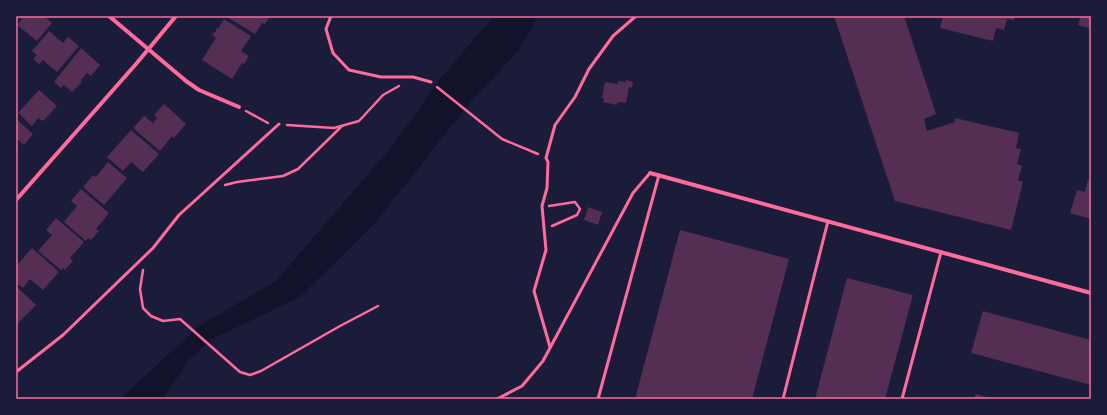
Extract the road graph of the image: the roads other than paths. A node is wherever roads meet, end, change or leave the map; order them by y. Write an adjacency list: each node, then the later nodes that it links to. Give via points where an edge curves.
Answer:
1 (109, 16): 5 (street)
2 (176, 16): 5 (street)
3 (331, 16): 6 (lane, via 326,29 333,53 349,70 381,77 413,77)
4 (636, 16): 15 (lane, via 613,36 589,68 575,97 555,125 546,158 547,188 542,206 546,250 534,291)
5 (148, 50): 7 (street, via 199,90); 11 (street)
6 (431, 82)
7 (239, 107)
8 (279, 124): 16 (lane, via 179,215 153,248 63,335)
9 (650, 173): 10 (street); 15 (lane, via 633,193)
10 (659, 175): 12 (street); 18 (lane)
11 (16, 200)
12 (828, 221): 13 (street); 19 (lane)
13 (941, 252): 14 (street); 20 (lane)
14 (1091, 293)
15 (550, 347): 17 (lane, via 522,386)
16 (16, 372)
17 (497, 399)
18 (598, 399)
19 (783, 399)
20 (902, 399)

